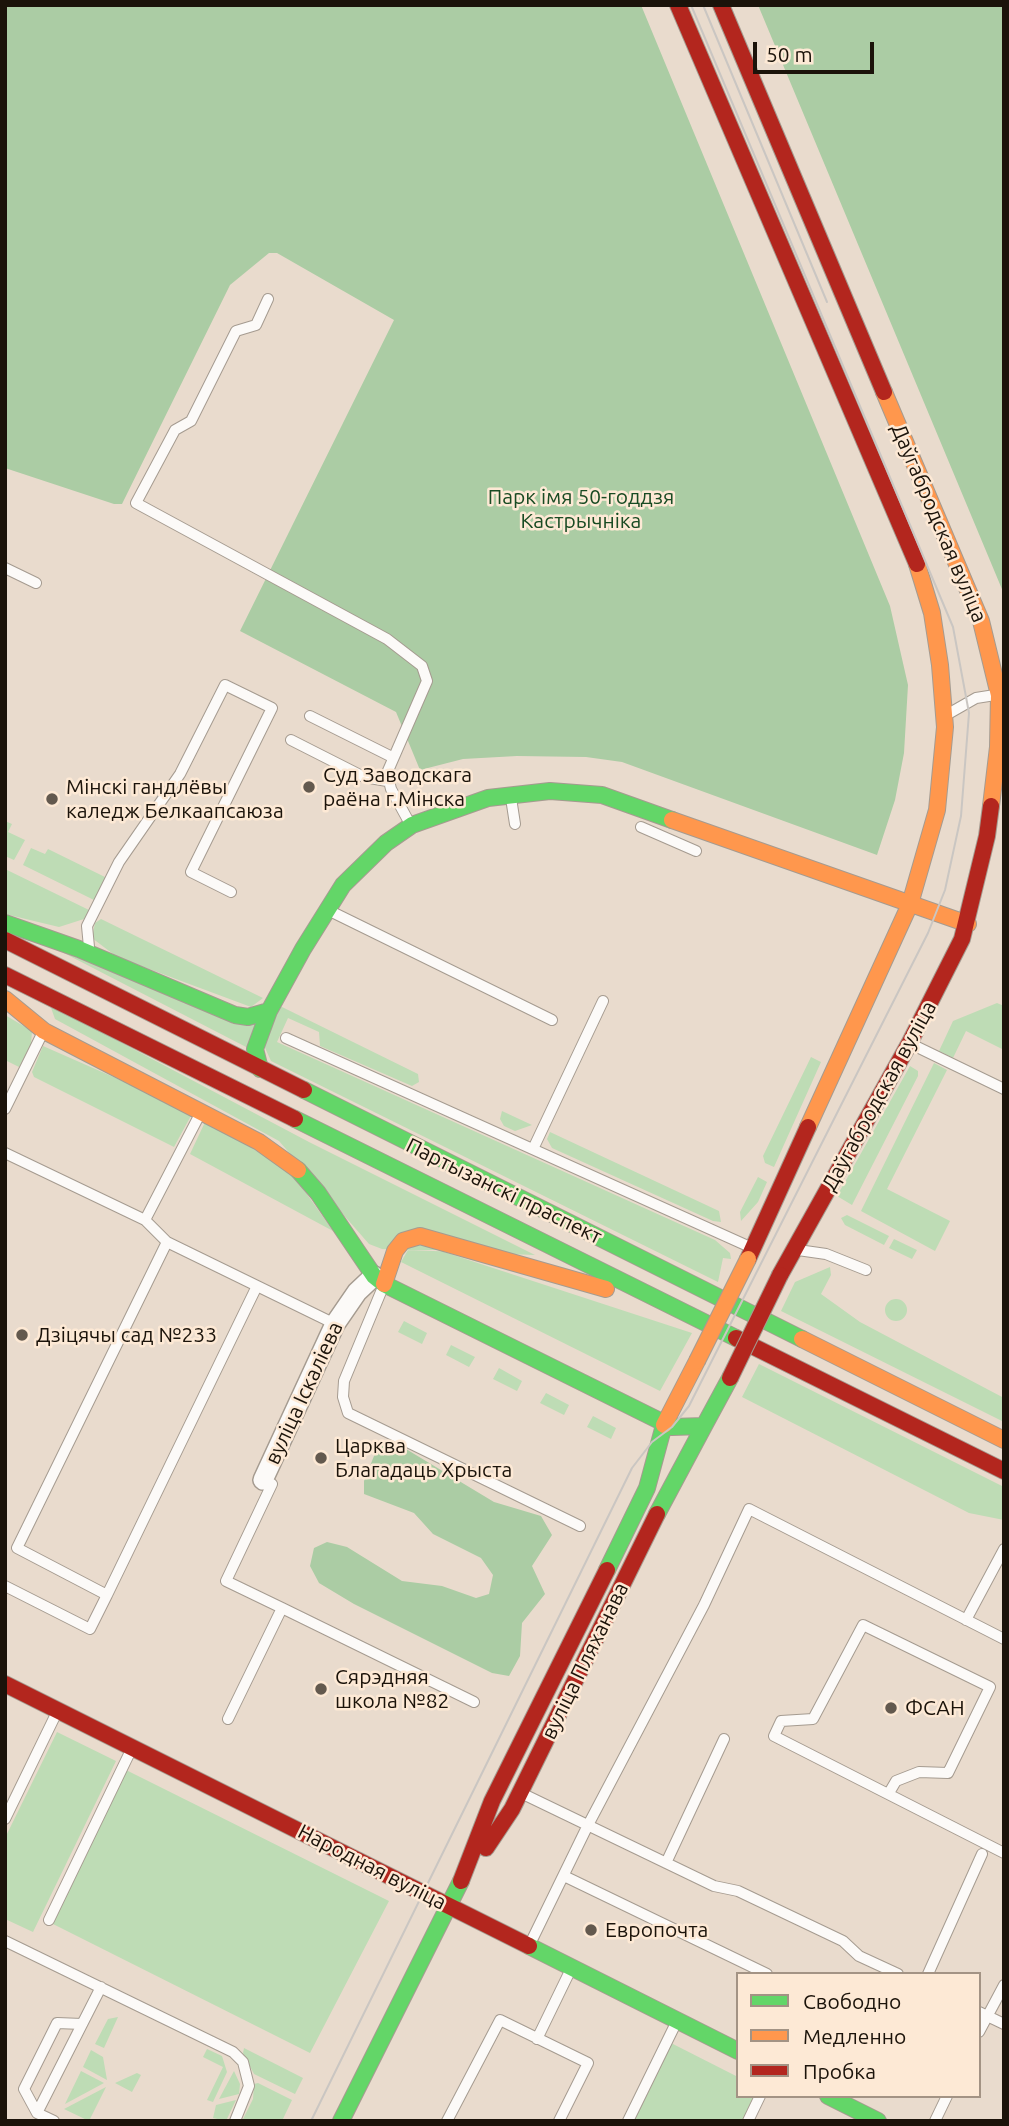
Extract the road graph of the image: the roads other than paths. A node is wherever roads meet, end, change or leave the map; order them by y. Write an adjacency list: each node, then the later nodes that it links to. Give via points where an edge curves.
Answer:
1 (678, 5): 10 (main road, Даўгабродская вуліца, via 919,570 932,613)
2 (721, 5): 6 (main road, Даўгабродская вуліца, via 981,621)
3 (268, 299): 13 (lane, via 256,325 236,331 191,421 175,430 136,503 387,639 422,666 427,681)
4 (5, 568): 5 (lane)
5 (36, 583)
6 (991, 657): 7 (lane); 8 (main road, Даўгабродская вуліца)
7 (1004, 670)
8 (1002, 695): 10 (lane, via 976,698); 14 (main road, Даўгабродская вуліца)
9 (310, 716): 13 (lane)
10 (945, 716): 24 (main road, Даўгабродская вуліца, via 937,810)
11 (1004, 738): 14 (lane)
12 (291, 740): 15 (lane, via 364,777)
13 (392, 757): 15 (lane)
14 (995, 774): 27 (main road, Даўгабродская вуліца)
15 (387, 781): 19 (lane)
16 (510, 794): 17 (main road, via 578,792); 18 (lane); 19 (main road, via 461,805)
17 (648, 809): 20 (lane); 24 (main road)
18 (515, 824)
19 (412, 825): 25 (main road, via 361,867)
20 (641, 827): 21 (lane); 22 (lane)
21 (635, 839)
22 (696, 851)
23 (232, 892): 28 (lane, via 191,872 272,708 225,685 180,774)
24 (910, 904): 27 (main road); 48 (main road, Даўгабродская вуліца)
25 (326, 909): 35 (main road); 36 (lane)
26 (5, 923): 29 (main road)
27 (968, 924): 39 (main road, Даўгабродская вуліца)
28 (79, 929): 29 (lane); 31 (lane)
29 (47, 937): 31 (main road)
30 (5, 940): 40 (main road, Партызанскі праспект)
31 (97, 957): 35 (main road, via 235,1015 248,1017)
32 (5, 975): 52 (main road, Партызанскі праспект)
33 (6, 1000): 37 (main road)
34 (603, 1001): 44 (lane)
35 (269, 1011): 40 (main road, via 255,1049)
36 (552, 1020)
37 (44, 1031): 42 (lane); 43 (main road)
38 (286, 1038): 44 (lane)
39 (909, 1044): 41 (lane); 48 (main road, Даўгабродская вуліца)
40 (260, 1069): 56 (main road, Партызанскі праспект)
41 (1004, 1089)
42 (5, 1109)
43 (202, 1111): 46 (lane); 50 (main road, via 295,1167)
44 (533, 1149): 48 (lane)
45 (5, 1153): 46 (lane)
46 (145, 1220): 47 (lane)
47 (167, 1242): 51 (lane); 62 (lane, via 17,1548)
48 (769, 1251): 49 (lane, via 827,1254); 54 (main road, Даўгабродская вуліца, bridge, via 697,1361); 55 (main road, Даўгабродская вуліца, bridge, via 780,1275)
49 (866, 1270)
50 (379, 1280): 52 (main road, via 403,1241 420,1236); 53 (street, вуліца Іскаліева, via 358,1292); 54 (main road); 59 (lane, via 344,1381 348,1413)
51 (257, 1286): 53 (lane); 62 (lane)
52 (686, 1313): 57 (main road, Партызанскі праспект)
53 (335, 1324): 58 (street, вуліца Іскаліева)
54 (664, 1424): 55 (main road); 80 (main road, вуліца Пляханава, via 647,1488 492,1801)
55 (704, 1426): 72 (main road, вуліца Пляханава)
56 (1004, 1440)
57 (1004, 1471)
58 (263, 1480): 63 (lane, via 272,1484 226,1581)
59 (580, 1526)
60 (1004, 1549): 64 (lane)
61 (5, 1586): 62 (lane, via 90,1629)
62 (107, 1595)
63 (282, 1608): 67 (lane); 69 (lane)
64 (966, 1620): 65 (lane); 75 (lane, via 749,1509)
65 (1004, 1639)
66 (5, 1684): 68 (main road, Народная вуліца)
67 (474, 1702)
68 (58, 1710): 71 (main road, Народная вуліца); 74 (lane)
69 (228, 1719)
70 (724, 1739): 78 (lane)
71 (132, 1748): 80 (main road, Народная вуліца); 81 (lane)
72 (520, 1793): 75 (lane); 80 (main road, вуліца Пляханава)
73 (889, 1793): 73 (lane, via 774,1736 781,1721 813,1719 863,1625 990,1687 948,1773 919,1772 896,1782); 76 (lane)
74 (5, 1819)
75 (587, 1827): 78 (lane); 79 (lane)
76 (1004, 1853)
77 (982, 1854): 87 (lane)
78 (666, 1863): 86 (lane, via 820,1929)
79 (564, 1876): 83 (lane); 85 (lane)
80 (453, 1898): 83 (main road, Народная вуліца); 102 (main road, вуліца Пляханава)
81 (49, 1920)
82 (5, 1941): 89 (lane)
83 (529, 1946): 84 (main road, Народная вуліца)
84 (572, 1968): 91 (main road, Народная вуліца); 94 (lane)
85 (763, 1972)
86 (894, 1972)
87 (929, 1972)
88 (1004, 1985): 90 (lane)
89 (101, 1987): 92 (lane); 101 (lane, via 233,2052 243,2062 249,2086)
90 (983, 2014): 93 (lane)
91 (677, 2021): 95 (main road, Народная вуліца); 105 (lane)
92 (82, 2024): 99 (lane); 99 (lane, via 57,2023 24,2089)
93 (1004, 2024)
94 (537, 2039): 103 (lane, via 500,2020); 104 (lane, via 588,2063)
95 (736, 2050)
96 (759, 2098): 106 (lane)
97 (832, 2098): 107 (main road)
98 (946, 2098): 108 (lane)
99 (37, 2113): 100 (lane)
100 (54, 2121)
101 (235, 2121)
102 (341, 2121)
103 (447, 2121)
104 (559, 2121)
105 (628, 2121)
106 (748, 2121)
107 (878, 2121)
108 (935, 2121)

